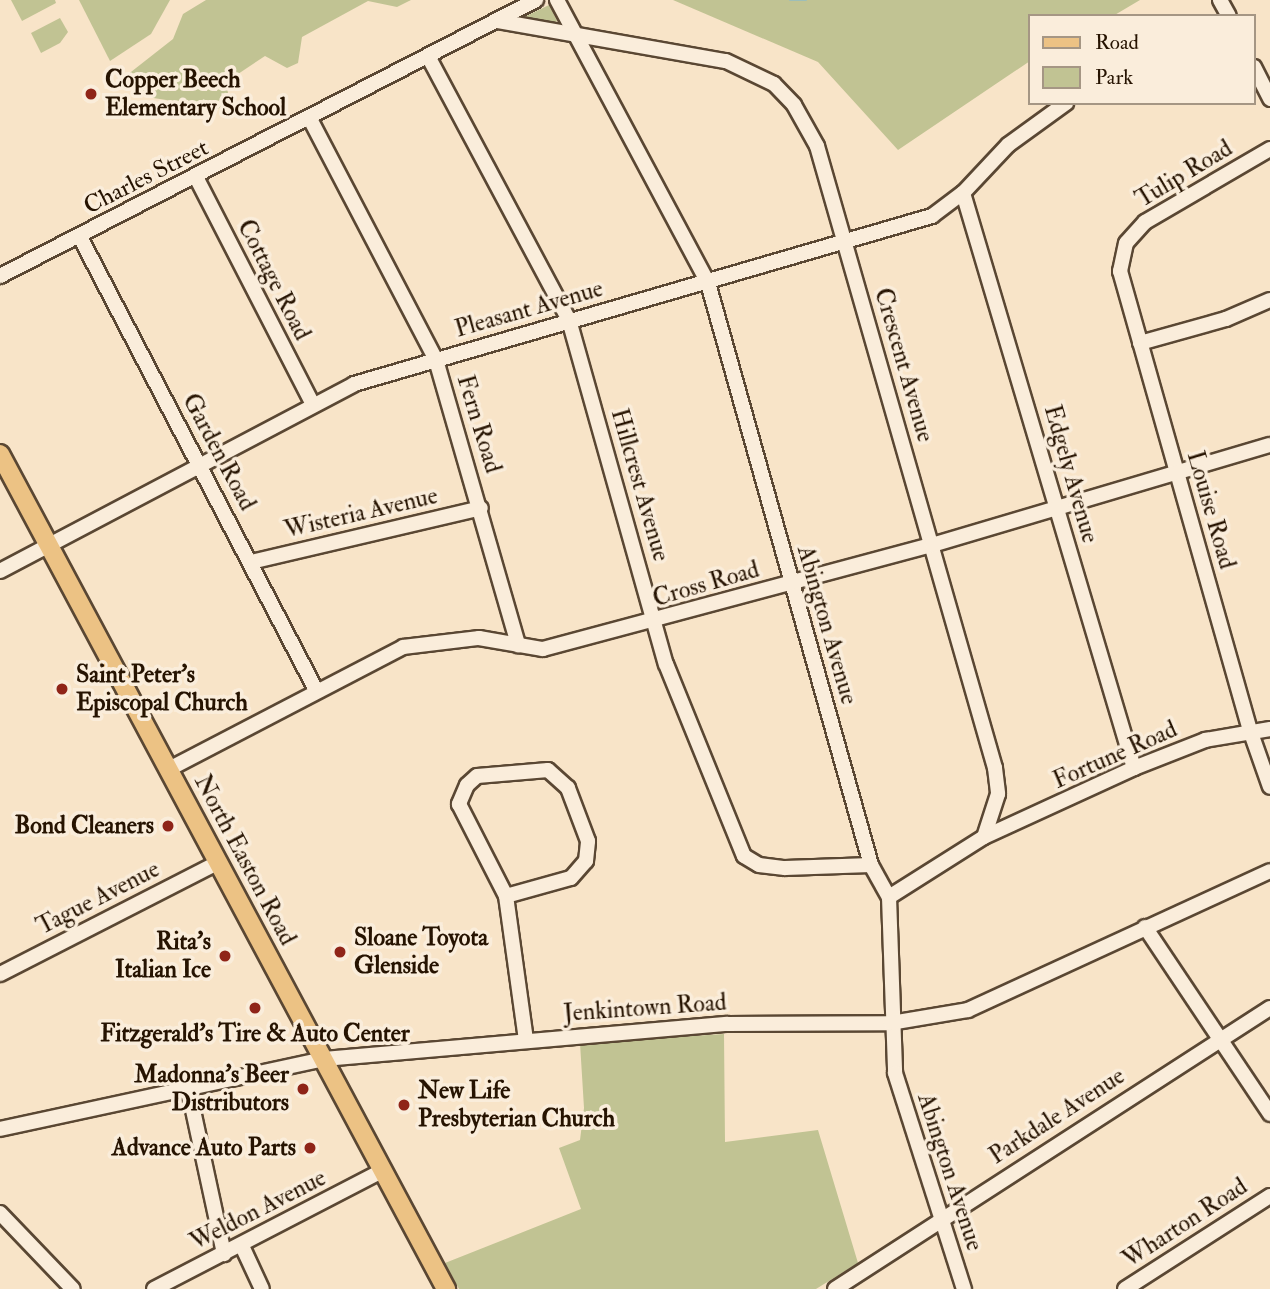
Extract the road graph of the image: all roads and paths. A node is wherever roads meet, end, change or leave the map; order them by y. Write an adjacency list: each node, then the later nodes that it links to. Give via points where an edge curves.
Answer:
1 (536, 0): 3 (street, Charles Street)
2 (557, 0): 4 (street, Abington Avenue)
3 (498, 21): 4 (street, Crescent Avenue); 5 (street, Charles Street)
4 (575, 34): 14 (street, Crescent Avenue, via 726,61 774,84 794,105 817,146); 17 (street, Abington Avenue)
5 (429, 58): 9 (street, Charles Street); 19 (street, Hillcrest Avenue)
6 (1256, 71): 7 (street)
7 (1270, 99)
8 (1063, 105): 12 (street, Pleasant Avenue, via 1008,145)
9 (309, 117): 11 (street, Charles Street); 21 (street, Fern Road)
10 (1270, 149): 15 (street, Tulip Road, via 1145,222)
11 (196, 177): 13 (street, Charles Street); 22 (street, Cottage Road)
12 (963, 193): 14 (street, Pleasant Avenue, via 932,216); 28 (street, Edgely Avenue)
13 (80, 237): 16 (street, Charles Street); 25 (street, Garden Road)
14 (845, 241): 17 (street, Pleasant Avenue); 30 (street, Crescent Avenue)
15 (1126, 243): 20 (street, Louise Road, via 1120,271)
16 (0, 276)
17 (708, 282): 19 (street, Pleasant Avenue); 33 (street, Abington Avenue)
18 (1270, 300): 20 (street, via 1226,319)
19 (569, 320): 21 (street, Pleasant Avenue); 34 (street, Hillcrest Avenue)
20 (1140, 343): 26 (street, Louise Road)
21 (436, 360): 22 (street, Pleasant Avenue, via 354,384); 27 (street, Fern Road)
22 (313, 403): 25 (street, Pleasant Avenue)
23 (1270, 445): 26 (street, Cross Road)
24 (0, 454): 29 (main road, North Easton Road)
25 (200, 464): 29 (street, Pleasant Avenue); 31 (street, Garden Road)
26 (1176, 469): 28 (street, Cross Road); 38 (street, Louise Road)
27 (481, 508): 31 (street, Wisteria Avenue); 35 (street, Fern Road)
28 (1057, 508): 30 (street, Cross Road); 39 (street, Edgely Avenue)
29 (47, 545): 32 (street, Pleasant Avenue); 40 (main road, North Easton Road)
30 (932, 545): 33 (street, Cross Road); 42 (street, Crescent Avenue, via 995,768 996,802)
31 (251, 562): 36 (street, Garden Road)
32 (0, 570)
33 (791, 583): 34 (street, Cross Road); 44 (street, Abington Avenue)
34 (655, 622): 35 (street, Cross Road, via 543,649); 44 (street, Hillcrest Avenue, via 666,664 744,856 759,865 785,868)
35 (518, 645): 36 (street, Cross Road, via 465,638 403,647)
36 (316, 690): 40 (street, Cross Road)
37 (1270, 729): 38 (street, Fortune Road)
38 (1251, 733): 39 (street, Fortune Road, via 1205,740); 41 (street, Louise Road)
39 (1134, 768): 42 (street, Fortune Road)
40 (169, 769): 43 (main road, North Easton Road)
41 (1270, 787)
42 (984, 838): 47 (street)
43 (217, 863): 49 (street, Tague Avenue); 54 (main road, North Easton Road)
44 (871, 865): 47 (street, Abington Avenue)
45 (1270, 872): 48 (street, Jenkintown Road)
46 (506, 897): 46 (street, via 461,816 459,804 467,785 487,772 548,770 568,788 588,841 586,862 571,878); 53 (street)
47 (889, 897): 51 (street, Abington Avenue)
48 (1145, 927): 51 (street, Jenkintown Road, via 968,1010); 52 (street)
49 (0, 974)
50 (1270, 1007): 52 (street, Parkdale Avenue)
51 (891, 1023): 53 (street, Jenkintown Road, via 727,1024); 61 (street, Abington Avenue, via 895,1073)
52 (1219, 1036): 56 (street); 61 (street, Parkdale Avenue)
53 (526, 1040): 54 (street, Jenkintown Road)
54 (324, 1059): 55 (street, Jenkintown Road); 58 (main road, North Easton Road)
55 (188, 1087): 57 (street, Jenkintown Road); 63 (street)
56 (1270, 1114)
57 (0, 1129)
58 (382, 1171): 62 (street, Weldon Avenue); 67 (main road, North Easton Road)
59 (1270, 1196): 70 (street, Wharton Road)
60 (0, 1213): 64 (street)
61 (940, 1220): 68 (street, Parkdale Avenue); 69 (street, Abington Avenue)
62 (242, 1246): 63 (street, Weldon Avenue); 66 (street)
63 (224, 1254): 65 (street, Weldon Avenue)
64 (73, 1289)
65 (154, 1289)
66 (262, 1289)
67 (446, 1289)
68 (835, 1289)
69 (964, 1289)
70 (1125, 1289)

